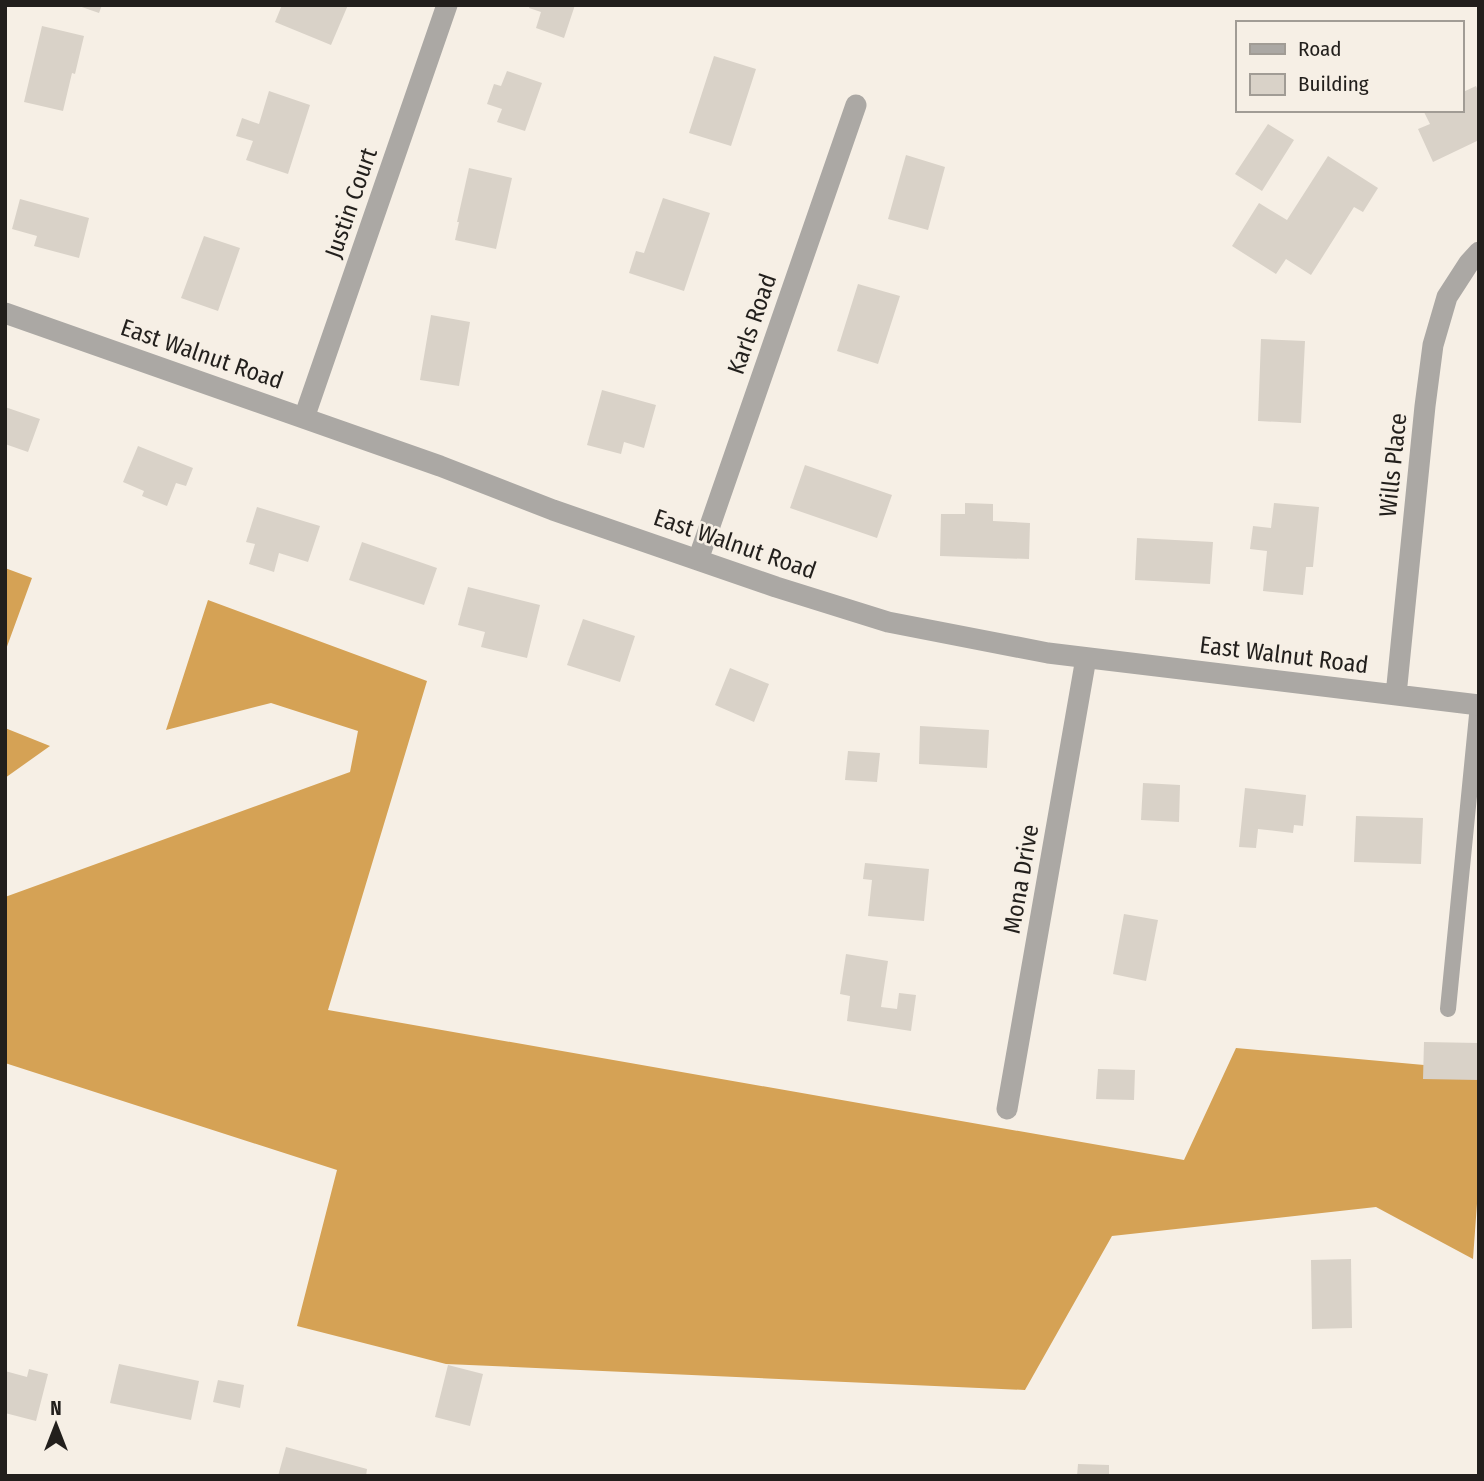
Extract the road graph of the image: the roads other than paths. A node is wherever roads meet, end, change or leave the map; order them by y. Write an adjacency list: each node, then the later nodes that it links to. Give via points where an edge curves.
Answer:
1 (447, 5): 5 (street, Justin Court)
2 (856, 105): 6 (street, Karls Road)
3 (1479, 252): 8 (street, Wills Place, via 1447,297 1433,345)
4 (5, 313): 5 (street, East Walnut Road)
5 (304, 418): 6 (street, East Walnut Road)
6 (698, 560): 7 (street, East Walnut Road, via 888,622)
7 (1086, 658): 8 (street, East Walnut Road); 11 (street, Mona Drive)
8 (1396, 695): 9 (street, East Walnut Road)
9 (1478, 705): 10 (lane)
10 (1448, 1010)
11 (1007, 1109)

